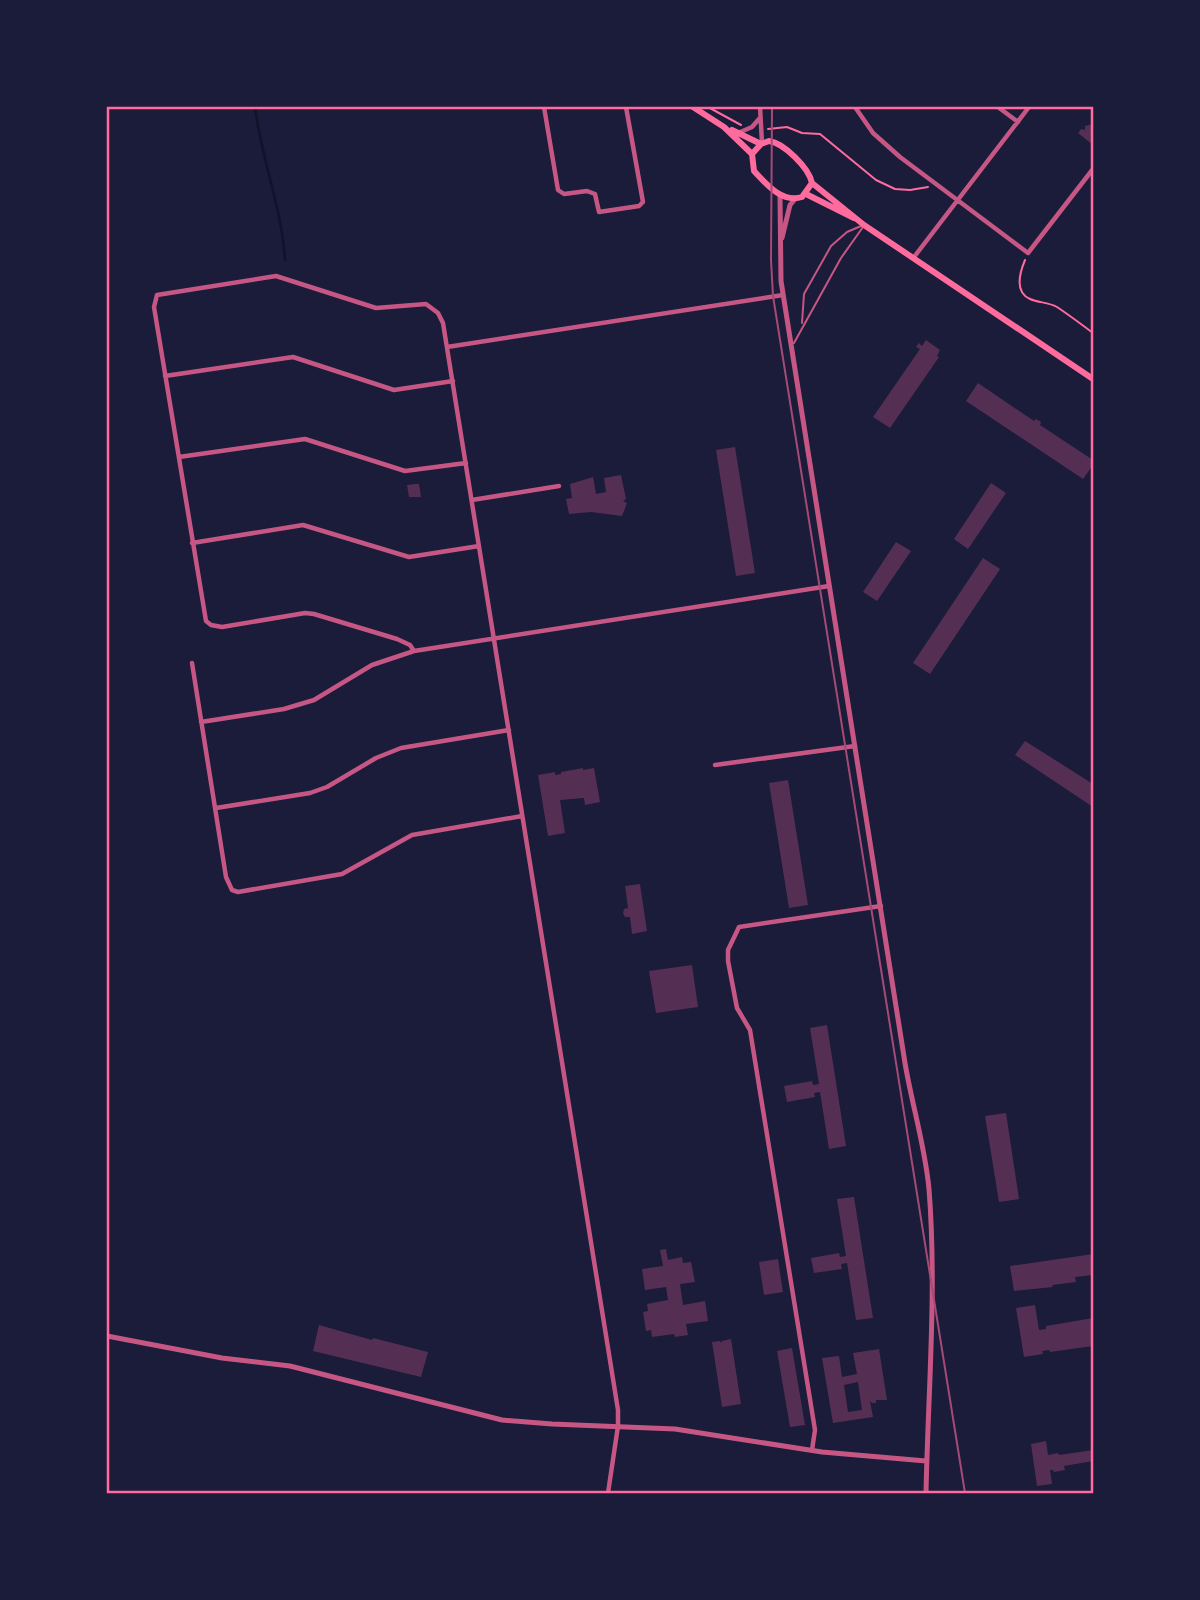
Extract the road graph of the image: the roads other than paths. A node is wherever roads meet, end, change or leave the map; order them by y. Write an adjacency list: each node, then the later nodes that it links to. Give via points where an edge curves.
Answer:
1 (544, 107): 2 (street, via 558,190 596,194 599,212 642,202)
2 (626, 107)
3 (693, 107): 10 (main road)
4 (760, 107): 8 (street)
5 (855, 107): 19 (street, via 873,133)
6 (998, 107): 9 (street)
7 (1029, 107): 9 (street)
8 (760, 118): 11 (street); 12 (street)
9 (1018, 122): 19 (street)
10 (724, 127): 11 (main road); 13 (main road)
11 (738, 133): 12 (main road)
12 (764, 143): 13 (main road); 15 (main road, via 776,142 805,166)
13 (752, 154): 17 (main road, via 754,171)
14 (1093, 169): 19 (street, via 1028,253)
15 (812, 183): 16 (main road); 20 (main road)
16 (806, 194): 18 (main road); 20 (main road)
17 (780, 196): 18 (main road); 22 (street)
18 (795, 199): 22 (street)
19 (958, 200): 23 (street)
20 (856, 218): 21 (main road)
21 (864, 225): 23 (main road); 25 (lane); 25 (lane, via 831,246 804,294)
22 (781, 242): 24 (street)
23 (914, 257): 29 (main road)
24 (783, 295): 26 (street); 27 (street)
25 (802, 324): 27 (lane)
26 (447, 347): 28 (street, via 443,323 426,304 376,308 266,276 157,295 154,307); 30 (street)
27 (792, 347): 37 (street)
28 (165, 376): 30 (street, via 293,357 394,390); 31 (street)
29 (1093, 379)
30 (453, 381): 32 (street)
31 (179, 457): 32 (street, via 304,439 405,471); 35 (street)
32 (466, 463): 34 (street)
33 (559, 486): 34 (street)
34 (472, 500): 36 (street)
35 (192, 543): 36 (street, via 303,525 409,557); 39 (street, via 206,621 222,627 314,614 397,639)
36 (479, 547): 38 (street)
37 (830, 586): 38 (street); 43 (street)
38 (494, 639): 39 (street); 42 (street)
39 (414, 651): 41 (street, via 372,665 314,701)
40 (191, 663): 41 (street)
41 (201, 722): 45 (street)
42 (509, 730): 45 (street, via 401,748 310,793); 46 (street)
43 (855, 746): 44 (street); 47 (street)
44 (715, 765)
45 (216, 808): 46 (street, via 226,877 238,892 342,874 412,835)
46 (522, 816): 49 (street, via 601,1294)
47 (881, 906): 50 (street, via 739,927 727,950 737,1008 750,1030 815,1430); 51 (street, via 928,1186 933,1293)
48 (107, 1336): 49 (street, via 290,1366 502,1420)
49 (618, 1426): 50 (street, via 696,1431); 52 (street)
50 (812, 1450): 51 (street)
51 (926, 1461): 53 (street)
52 (608, 1493)
53 (926, 1493)

